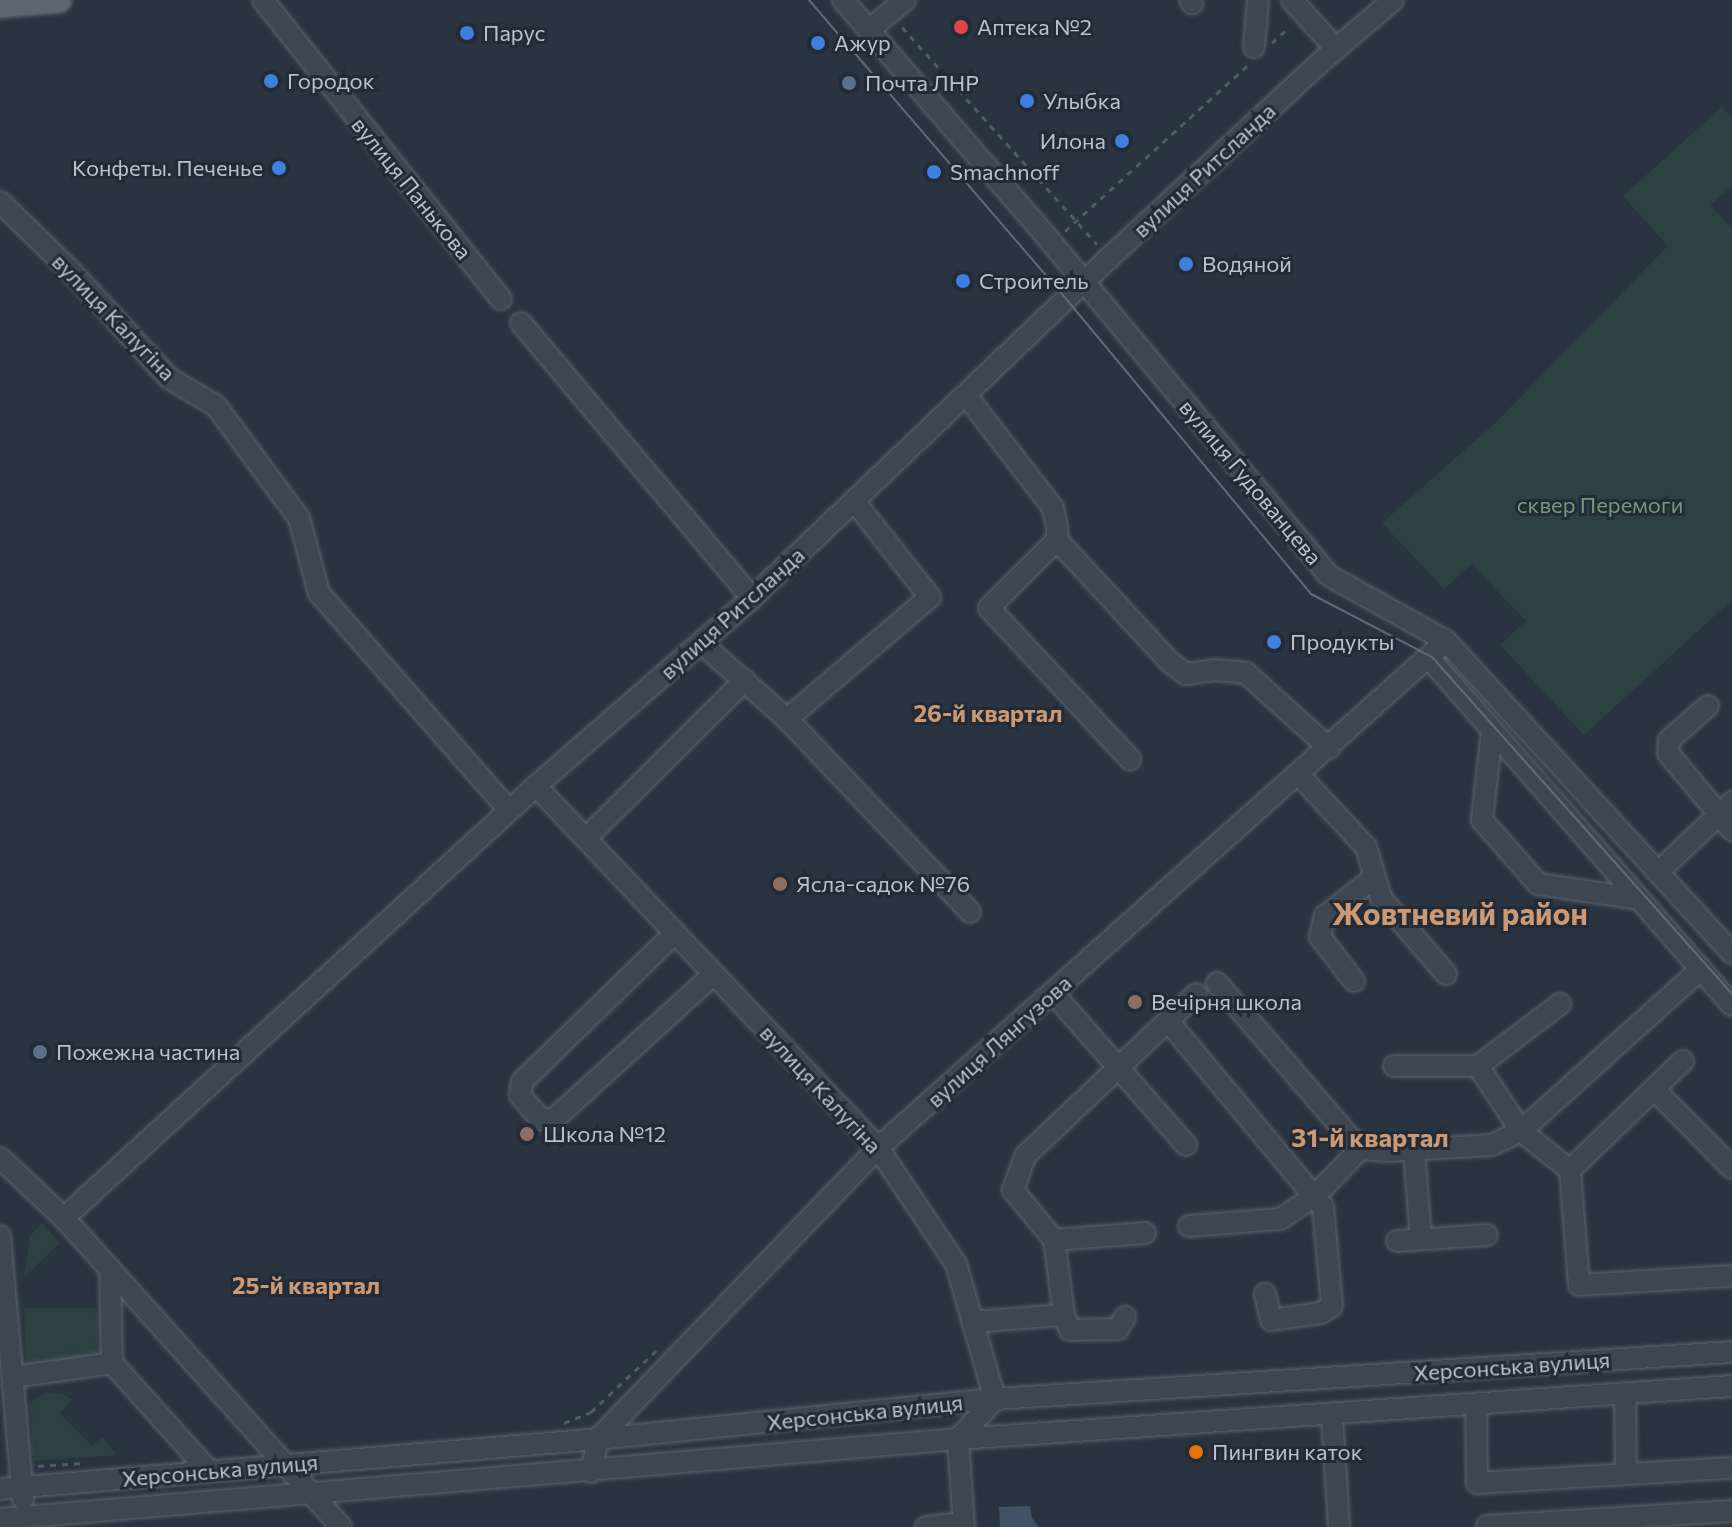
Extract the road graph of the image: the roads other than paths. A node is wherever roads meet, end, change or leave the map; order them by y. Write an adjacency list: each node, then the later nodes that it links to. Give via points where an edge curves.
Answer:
1 (59, 0): 7 (main road)
2 (263, 0): 14 (street, вулиця Панькова)
3 (843, 0): 9 (street, вулиця Гудованцева)
4 (1258, 0): 11 (street)
5 (1292, 0): 10 (street)
6 (1393, 0): 10 (street, вулиця Ритсланда)
7 (0, 5)
8 (897, 6): 9 (street)
9 (869, 30): 13 (street, вулиця Гудованцева)
10 (1336, 49): 13 (street, вулиця Ритсланда)
11 (1256, 53)
12 (0, 202): 31 (street, вулиця Калугіна, via 169,378 216,406 299,518 319,593)
13 (1085, 284): 16 (street, вулиця Ритсланда); 20 (street, вулиця Гудованцева, via 1328,575)
14 (501, 299)
15 (521, 323): 19 (street)
16 (966, 395): 17 (street, вулиця Ритсланда); 18 (street, via 1053,508)
17 (854, 501): 19 (street, вулиця Ритсланда); 25 (street, via 930,597)
18 (1057, 540): 27 (street, via 1171,663 1186,674 1246,673); 28 (street, via 989,608)
19 (752, 598): 21 (street, вулиця Ритсланда)
20 (1446, 641): 22 (street, вулиця Лянгузова); 34 (street, вулиця Гудованцева)
21 (701, 643): 23 (street); 30 (street, вулиця Ритсланда)
22 (1430, 659): 26 (street); 27 (street, вулиця Лянгузова)
23 (745, 680): 25 (street); 33 (street)
24 (1708, 706): 32 (street, via 1669,740 1668,753)
25 (787, 719): 37 (street)
26 (1492, 731): 36 (street); 36 (street, via 1482,820 1538,884)
27 (1329, 748): 29 (street, вулиця Лянгузова)
28 (1130, 759)
29 (1299, 775): 35 (street, via 1366,847); 45 (street, вулиця Лянгузова)
30 (536, 786): 31 (street, вулиця Ритсланда); 33 (street, вулиця Калугіна)
31 (509, 810): 64 (street, вулиця Ритсланда)
32 (1727, 816): 34 (street)
33 (586, 838): 38 (street, вулиця Калугіна)
34 (1658, 872): 39 (street, вулиця Гудованцева)
35 (1374, 878): 41 (street, via 1381,898); 43 (street, via 1325,916 1320,937)
36 (1639, 899): 40 (street)
37 (970, 912)
38 (675, 933): 42 (street, вулиця Калугіна); 42 (street, via 522,1082 520,1095 540,1119 553,1120)
39 (1732, 953)
40 (1701, 969): 48 (street); 55 (street)
41 (1446, 974)
42 (713, 975): 57 (street, вулиця Калугіна)
43 (1354, 981)
44 (1217, 983): 58 (street)
45 (1053, 993): 53 (street); 57 (street, вулиця Лянгузова)
46 (1196, 994): 49 (street)
47 (1560, 1004): 52 (street)
48 (1732, 1005)
49 (1168, 1021): 53 (street); 63 (street)
50 (1683, 1061): 54 (street)
51 (1394, 1066): 52 (street)
52 (1478, 1066): 55 (street)
53 (1119, 1068): 56 (street); 70 (street, via 1026,1155 1013,1190)
54 (1654, 1089): 61 (street); 62 (street)
55 (1521, 1131): 59 (street, via 1492,1145); 62 (street)
56 (1186, 1145)
57 (878, 1148): 77 (street, вулиця Калугіна, via 956,1264); 86 (street, вулиця Лянгузова)
58 (1360, 1149): 59 (street); 63 (street)
59 (1414, 1150): 69 (street)
60 (0, 1158): 64 (street)
61 (1732, 1168)
62 (1570, 1170): 73 (street, via 1579,1285)
63 (1315, 1196): 65 (street, via 1280,1219); 74 (street, via 1323,1207 1332,1306 1321,1313 1271,1320)
64 (64, 1218): 72 (street)
65 (1189, 1226)
66 (1145, 1233): 70 (street)
67 (1487, 1235): 69 (street)
68 (0, 1236): 80 (street)
69 (1421, 1239): 71 (street)
70 (1054, 1240): 75 (street)
71 (1397, 1241)
72 (110, 1269): 79 (street); 88 (street)
73 (1732, 1276)
74 (1265, 1294)
75 (1064, 1315): 76 (street, via 1070,1330 1118,1329); 77 (street)
76 (1125, 1317)
77 (972, 1322): 83 (street, вулиця Калугіна)
78 (1732, 1352): 83 (street, Херсонська вулиця)
79 (112, 1363): 80 (street); 90 (street)
80 (13, 1377): 93 (street)
81 (1732, 1386): 82 (street, Херсонська вулиця)
82 (1625, 1393): 84 (street, Херсонська вулиця); 92 (street)
83 (995, 1399): 86 (street, Херсонська вулиця); 87 (street)
84 (1476, 1404): 85 (street, Херсонська вулиця); 92 (street, via 1477,1483)
85 (1332, 1415): 87 (street, Херсонська вулиця); 103 (street)
86 (598, 1439): 88 (street, Херсонська вулиця); 91 (street)
87 (958, 1439): 91 (street, Херсонська вулиця); 99 (street)
88 (286, 1465): 90 (street, Херсонська вулиця); 95 (street)
89 (1732, 1468): 92 (street)
90 (209, 1471): 93 (street, Херсонська вулиця)
91 (591, 1472): 95 (street, Херсонська вулиця)
92 (1626, 1474)
93 (24, 1486): 94 (street, Херсонська вулиця); 98 (street)
94 (0, 1489)
95 (312, 1495): 98 (street, Херсонська вулиця); 101 (street)
96 (1732, 1511): 100 (street)
97 (0, 1519): 98 (street, Херсонська вулиця)
98 (24, 1521)
99 (964, 1525): 102 (street)
100 (1487, 1526)
101 (341, 1527)
102 (926, 1527)
103 (1339, 1527)

